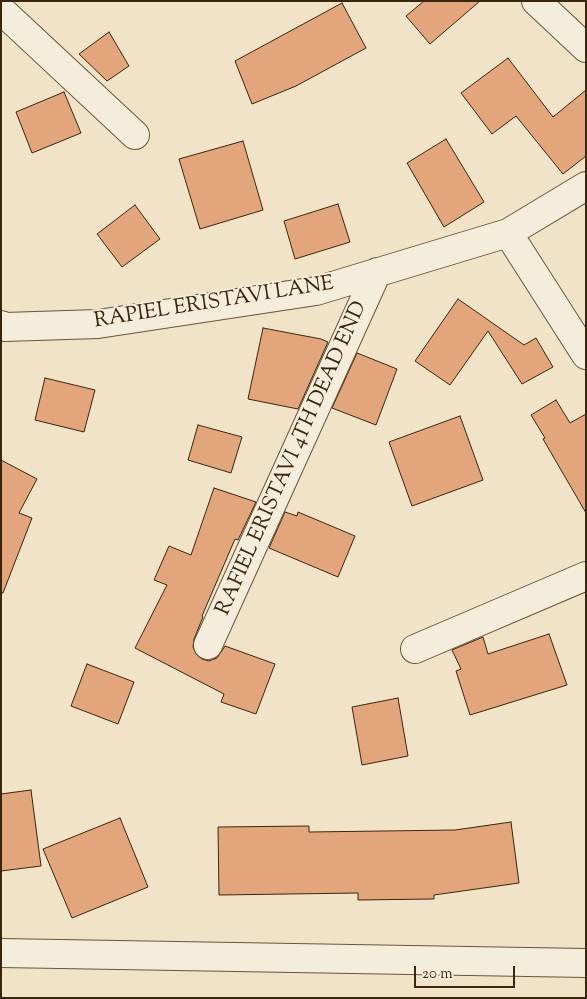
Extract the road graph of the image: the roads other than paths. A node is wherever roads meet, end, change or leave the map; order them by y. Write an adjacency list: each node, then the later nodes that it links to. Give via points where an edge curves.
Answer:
1 (536, 1): 3 (street)
2 (1, 10): 4 (street)
3 (586, 48)
4 (134, 135)
5 (586, 186): 6 (street, RAPIEL ERISTAVI LANE)
6 (508, 233): 7 (street, RAPIEL ERISTAVI LANE); 9 (street)
7 (377, 272): 8 (street, RAPIEL ERISTAVI LANE, via 316,291 98,324); 11 (street, RAFIEL ERISTAVI 4TH DEAD END)
8 (3, 329)
9 (586, 355)
10 (586, 576): 12 (street)
11 (208, 645)
12 (415, 650)
13 (1, 953): 14 (street)
14 (586, 963)

